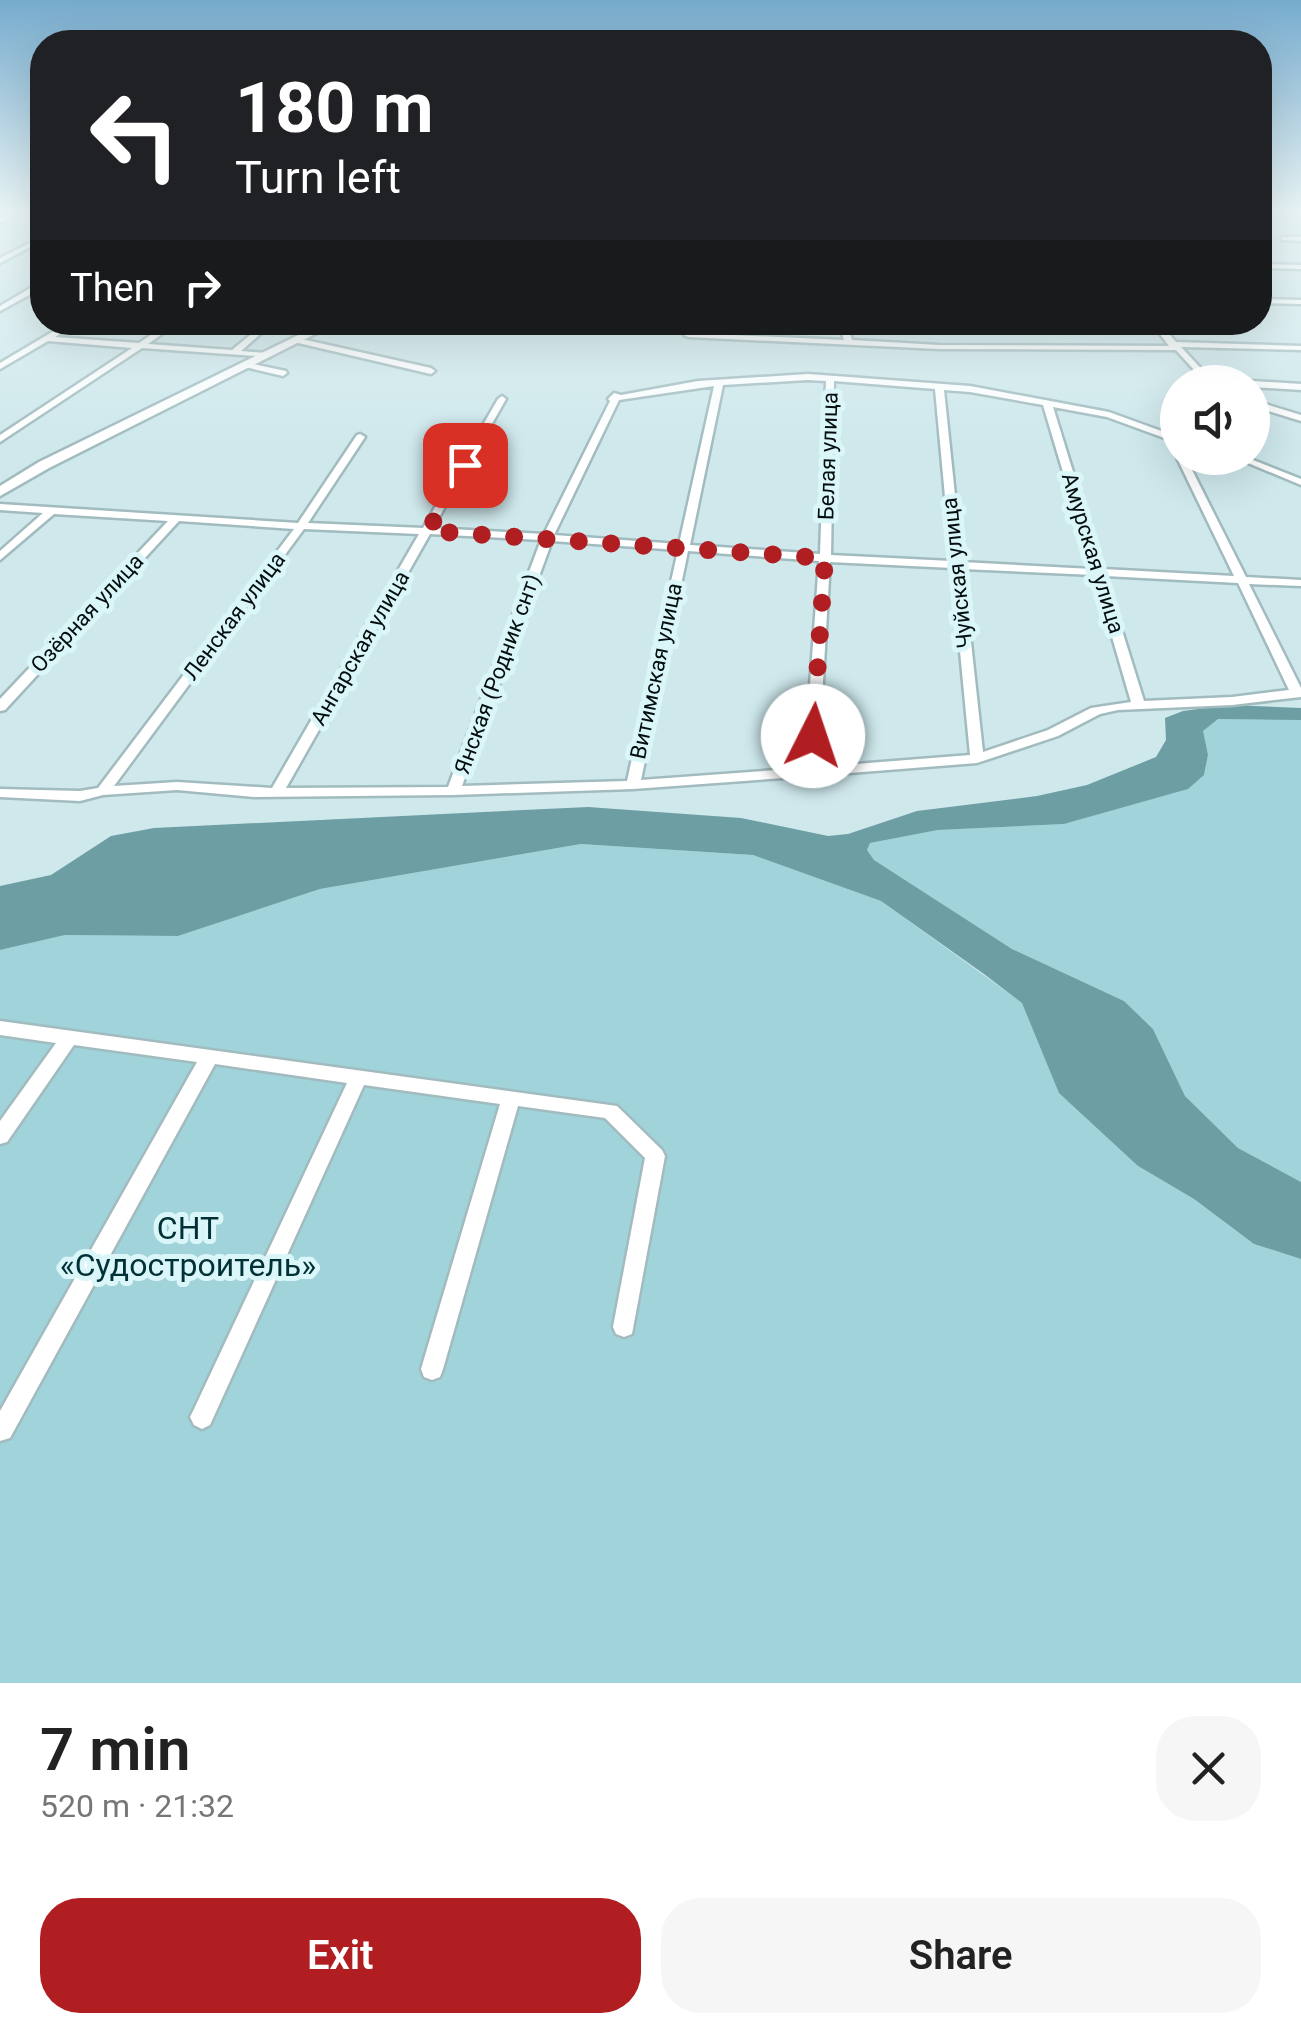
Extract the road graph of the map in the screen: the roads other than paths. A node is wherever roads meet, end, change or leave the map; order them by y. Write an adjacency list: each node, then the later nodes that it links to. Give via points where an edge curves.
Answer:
1 (30, 292): 4 (street)
2 (1272, 301): 3 (street)
3 (1301, 302)
4 (0, 310)
5 (54, 335): 12 (street)
6 (157, 335): 14 (street)
7 (256, 335): 18 (street)
8 (307, 335): 13 (street)
9 (688, 335): 15 (street)
10 (847, 335): 15 (street)
11 (1165, 335): 16 (street)
12 (48, 339): 14 (street); 22 (street)
13 (297, 340): 19 (street); 23 (street)
14 (144, 344): 18 (street); 35 (street)
15 (849, 344): 16 (street)
16 (1174, 346): 17 (street); 21 (street)
17 (1301, 348)
18 (234, 352): 19 (street)
19 (267, 355): 20 (street)
20 (248, 365): 24 (street); 40 (street)
21 (1192, 365)
22 (0, 367)
23 (431, 371)
24 (283, 374)
25 (830, 380): 26 (street); 28 (street); 49 (street, Белая улица)
26 (718, 382): 46 (street, Янская (Родник снт), via 615,397); 47 (street, Витимская улица)
27 (1270, 385): 29 (street)
28 (940, 386): 31 (street); 50 (street, Чуйская улица)
29 (1301, 387)
30 (502, 399): 45 (street, Ангарская улица)
31 (1046, 402): 34 (street, via 1127,420); 51 (street, Амурская улица)
32 (1270, 409): 33 (street)
33 (1301, 418)
34 (1160, 435)
35 (0, 438)
36 (360, 438): 44 (street, Ленская улица)
37 (1270, 470): 39 (street)
38 (1190, 475): 52 (street)
39 (1301, 482)
40 (0, 492)
41 (0, 507): 42 (street)
42 (52, 510): 43 (street); 48 (street)
43 (175, 519): 44 (street); 56 (street, Озёрная улица)
44 (301, 526): 45 (street); 60 (street, Ленская улица)
45 (428, 531): 46 (street); 62 (street, Ангарская улица)
46 (548, 537): 47 (street); 61 (street, Янская (Родник снт))
47 (682, 549): 49 (street); 59 (street, Витимская улица)
48 (0, 557)
49 (825, 558): 50 (street); 58 (street, Белая улица)
50 (955, 563): 51 (street); 57 (street, Чуйская улица)
51 (1098, 572): 52 (street); 55 (street, Амурская улица)
52 (1241, 580): 53 (street); 54 (street)
53 (1301, 583)
54 (1299, 693): 55 (street)
55 (1138, 704): 57 (street, via 1096,710)
56 (0, 707)
57 (978, 759): 58 (street)
58 (810, 772): 59 (street)
59 (633, 785): 61 (street)
60 (102, 791): 62 (street, via 178,786); 63 (street)
61 (454, 791): 62 (street)
62 (277, 792)
63 (0, 793)
64 (0, 1028): 65 (street)
65 (70, 1037): 66 (street); 69 (street)
66 (210, 1056): 67 (street); 73 (street)
67 (359, 1076): 68 (street); 72 (street)
68 (511, 1097): 70 (street, via 610,1110 654,1156); 71 (street)
69 (0, 1136)
70 (624, 1326)
71 (432, 1370)
72 (202, 1416)
73 (2, 1430)

